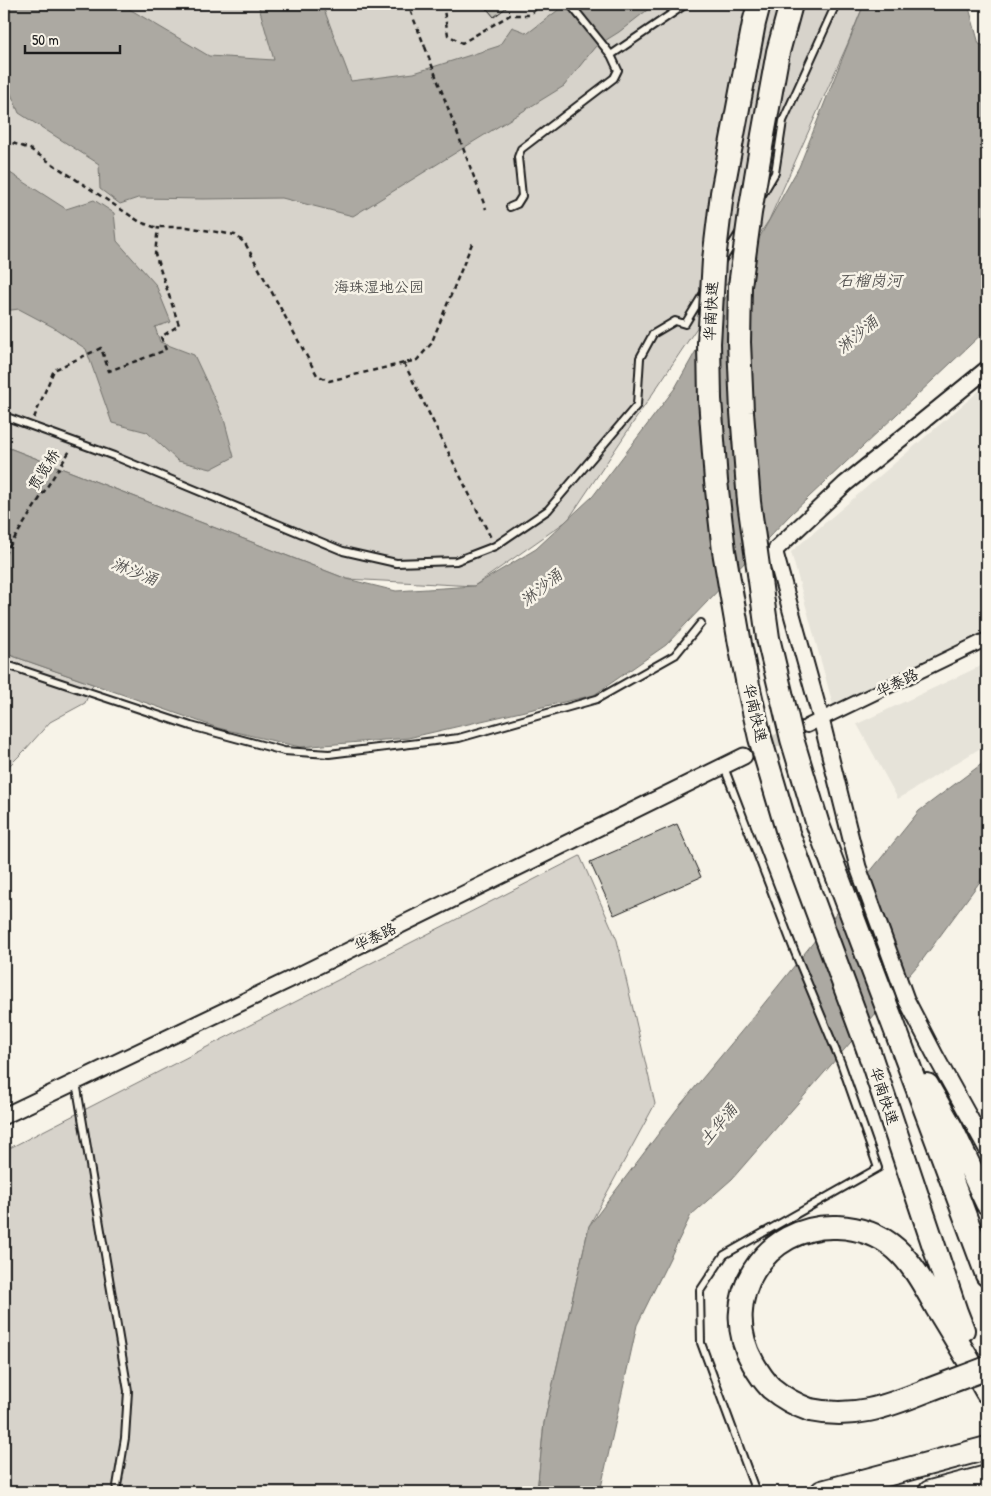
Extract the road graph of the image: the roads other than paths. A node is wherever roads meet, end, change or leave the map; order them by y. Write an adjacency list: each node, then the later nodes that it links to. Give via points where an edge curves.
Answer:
1 (570, 4): 6 (lane)
2 (686, 4): 6 (lane)
3 (759, 4): 24 (highway, 华南快速, bridge, via 722,193 714,260 710,390 724,551 760,738 791,841 868,1049 956,1312)
4 (791, 4): 17 (highway, 华南快速, bridge, via 778,52 740,286 739,352 749,502 768,638 792,739 818,825)
5 (836, 4): 9 (lane, via 783,121 775,173 685,324 675,321 653,334 640,358 637,405 548,510 495,546 456,561 396,562 342,551 114,456)
6 (611, 55): 7 (lane, via 618,70 614,78 521,149 518,157 522,196 517,204)
7 (510, 206)
8 (987, 369): 13 (street, via 845,484 775,554)
9 (4, 416)
10 (701, 623): 12 (lane, via 675,655 597,699 459,738 329,754 284,751 191,726)
11 (987, 639): 13 (street, 华泰路)
12 (4, 664)
13 (821, 719): 14 (street, 华泰路); 20 (street, via 858,867 906,999)
14 (807, 726)
15 (744, 756): 16 (street, 华泰路)
16 (724, 766): 18 (street, 华泰路); 30 (lane, via 841,1063 878,1168 724,1255 700,1291 701,1343)
17 (897, 1034): 21 (highway, via 952,1129); 22 (highway, 华南快速)
18 (76, 1082): 19 (street, 华泰路); 29 (lane, via 128,1391 125,1438)
19 (4, 1116)
20 (987, 1149)
21 (987, 1203)
22 (987, 1275)
23 (987, 1368): 24 (highway, bridge, via 895,1403 874,1410 842,1414 810,1410 778,1394 760,1374 747,1351 741,1332 740,1312 744,1293 760,1260 792,1236 823,1227 861,1230 880,1238 902,1255 920,1278)
24 (987, 1391)
25 (987, 1440): 28 (highway)
26 (987, 1448): 28 (highway)
27 (987, 1477): 31 (highway)
28 (826, 1491)
29 (116, 1492)
30 (756, 1492)
31 (930, 1492)

